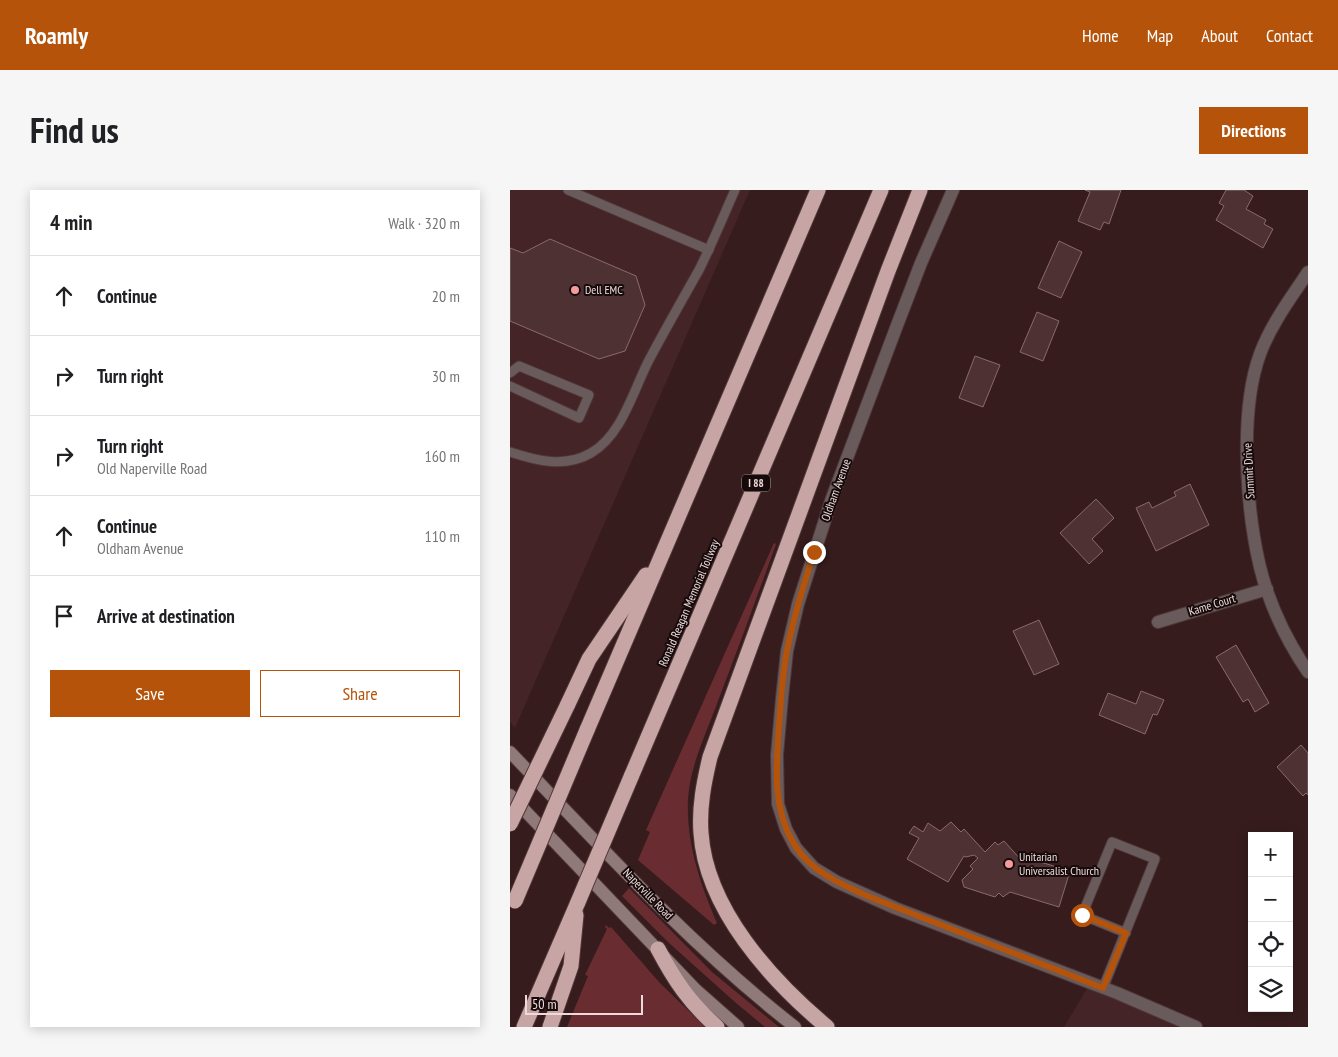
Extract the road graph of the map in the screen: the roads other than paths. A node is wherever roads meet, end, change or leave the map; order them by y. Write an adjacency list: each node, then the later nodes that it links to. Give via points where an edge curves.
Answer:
1 (568, 190): 7 (lane)
2 (735, 190): 7 (lane)
3 (818, 190): 12 (highway)
4 (881, 190): 19 (highway, Ronald Reagan Memorial Tollway / I 88, bridge)
5 (920, 190): 29 (highway, via 713,748 702,797 701,833 707,868 731,918 767,968)
6 (954, 190): 23 (street, Oldham Avenue, via 921,263 832,498 798,604 787,651 782,698 777,756 778,804 796,848 814,868 837,882 894,908)
7 (709, 250): 11 (lane, via 622,418 602,445 590,454 562,462 546,462)
8 (1308, 272): 13 (street, Summit Drive, via 1268,336 1250,393 1250,500)
9 (510, 373): 10 (lane, via 520,366 589,395 579,418)
10 (510, 386)
11 (510, 452)
12 (665, 546): 18 (highway, bridge, via 590,658); 20 (highway, bridge)
13 (1267, 589): 14 (street, Kame Court); 15 (street, Summit Drive, via 1288,638)
14 (1158, 622)
15 (1308, 672)
16 (510, 752): 28 (main road, Naperville Road, via 673,920)
17 (510, 796): 22 (main road)
18 (510, 824)
19 (578, 902): 24 (highway, Ronald Reagan Memorial Tollway / I 88); 25 (highway, via 571,966)
20 (512, 906)
21 (1126, 933): 21 (lane, via 1155,860 1112,842 1082,915); 23 (lane)
22 (658, 950): 26 (highway, via 697,1009); 27 (main road)
23 (1103, 988): 30 (street, Oldham Avenue)
24 (524, 1027)
25 (550, 1027)
26 (716, 1027)
27 (738, 1027)
28 (795, 1027)
29 (826, 1027)
30 (1196, 1027)

